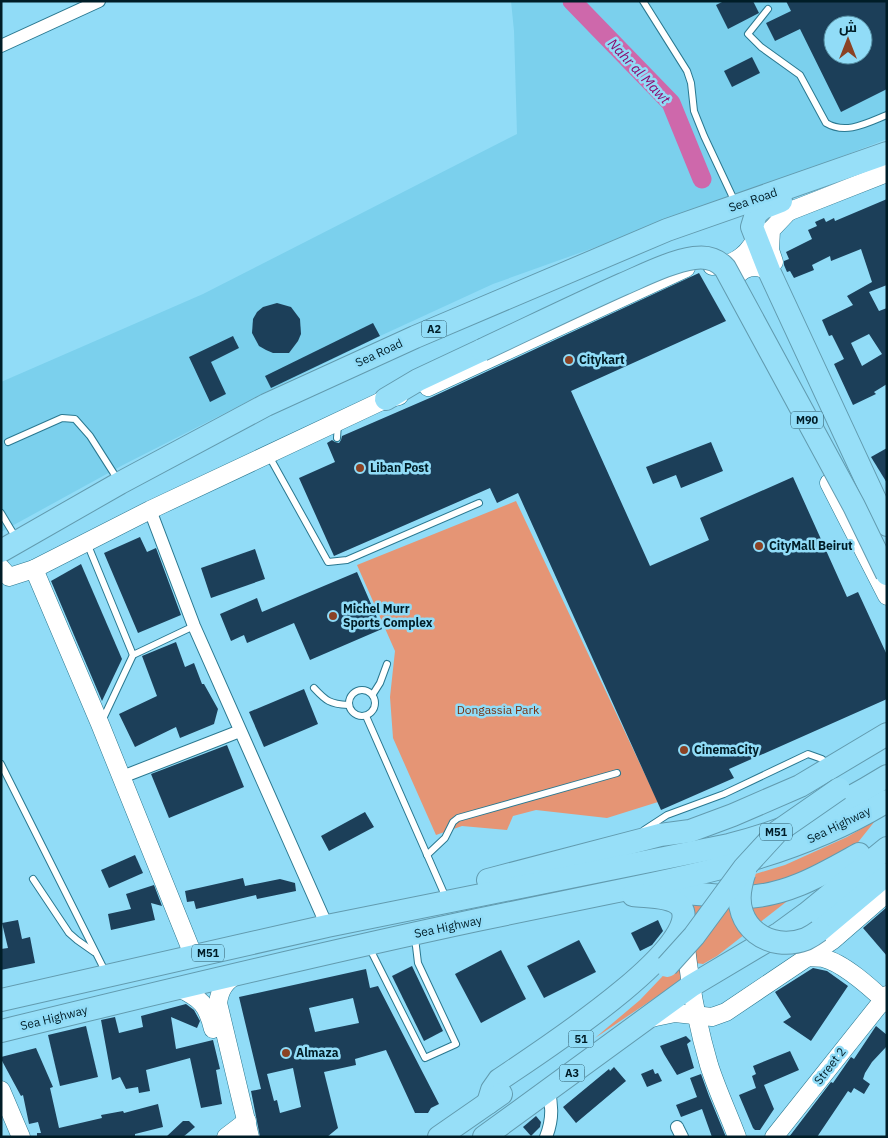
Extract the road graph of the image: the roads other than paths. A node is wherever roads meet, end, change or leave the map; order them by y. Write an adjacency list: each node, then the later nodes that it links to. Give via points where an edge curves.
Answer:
1 (99, 1): 4 (street)
2 (643, 1): 9 (lane, via 687,71 694,111)
3 (768, 9): 5 (lane, via 748,34 800,75 826,124 834,128 853,128)
4 (1, 46)
5 (887, 115)
6 (887, 153): 8 (highway, Sea Road / A2)
7 (887, 173): 10 (street)
8 (804, 182): 9 (highway, Sea Road / A2); 12 (highway, via 791,197 756,214)
9 (737, 206): 11 (highway, Sea Road / A2)
10 (790, 211): 12 (street, via 773,218); 23 (street, via 771,230 772,257)
11 (667, 230): 12 (highway, via 735,219 744,221); 21 (highway, Sea Road / A2, via 424,333 274,401)
12 (754, 234): 13 (street, via 746,254); 14 (highway)
13 (718, 267): 15 (street); 16 (highway, bridge, via 719,262 708,258 684,260 625,283); 17 (street, via 687,268); 30 (highway, M90, bridge, via 854,506)
14 (770, 273): 15 (street, via 758,267 744,268 734,278); 26 (highway)
15 (732, 291): 32 (street)
16 (481, 361): 17 (lane); 18 (highway, via 418,380)
17 (457, 374): 18 (street, via 419,391)
18 (386, 399): 20 (street, via 337,430)
19 (8, 442): 21 (lane, via 62,418 75,419)
20 (268, 455): 22 (lane, via 328,562 347,560); 24 (street)
21 (120, 483): 28 (highway, Sea Road / A2)
22 (478, 503)
23 (887, 508)
24 (150, 510): 27 (street); 33 (street)
25 (1, 513): 28 (lane)
26 (887, 525)
27 (87, 542): 29 (street); 34 (lane)
28 (9, 546)
29 (34, 569): 31 (street); 41 (street)
30 (887, 574)
31 (5, 575)
32 (887, 596)
33 (194, 626): 34 (lane); 42 (street)
34 (133, 655): 41 (lane)
35 (387, 664): 37 (lane)
36 (314, 688): 38 (lane, via 325,700 335,705)
37 (373, 694): 38 (lane, via 357,690 350,696); 39 (lane, via 376,702 373,711)
38 (348, 705): 39 (lane, via 353,713)
39 (366, 716): 56 (lane)
40 (887, 720): 44 (highway)
41 (100, 724): 49 (street)
42 (240, 731): 49 (street); 67 (street)
43 (887, 734): 52 (highway, via 800,786 690,830)
44 (822, 759): 52 (highway, via 771,786); 53 (lane, via 808,754 724,794 670,810)
45 (887, 762): 57 (highway, bridge, via 788,823)
46 (1, 764): 71 (lane)
47 (617, 773): 56 (lane, via 458,818 445,838)
48 (887, 776): 65 (highway, Sea Highway / M51, via 804,821 748,840)
49 (122, 778): 72 (street)
50 (887, 800): 64 (highway, Sea Highway / M51, via 852,820 789,848 734,866)
51 (887, 831): 55 (highway)
52 (660, 835): 53 (highway)
53 (627, 843): 61 (highway)
54 (887, 848): 74 (highway, via 806,914)
55 (859, 854): 63 (highway, via 802,884 773,894 745,897 670,892); 74 (highway, via 749,941)
56 (427, 855): 61 (lane)
57 (752, 860): 69 (highway, bridge, via 743,875 739,897 743,916 754,932 785,943); 87 (highway, 51, bridge, via 694,936 656,978 609,1018)
58 (887, 863): 74 (highway, via 810,926 769,948)
59 (887, 874): 69 (highway)
60 (34, 879): 71 (lane, via 69,933)
61 (443, 891): 65 (highway)
62 (887, 894): 69 (street, via 862,917)
63 (630, 895): 64 (highway); 66 (highway, via 675,902 682,908)
64 (559, 903): 68 (highway, Sea Highway / M51)
65 (416, 909): 67 (highway, Sea Highway / M51)
66 (684, 919): 78 (street); 87 (highway, via 674,940 640,977 499,1080)
67 (327, 926): 72 (highway, Sea Highway / M51)
68 (415, 934): 70 (highway, Sea Highway / M51); 70 (lane, via 418,963 456,1044 425,1058)
69 (826, 935): 73 (street); 75 (street)
70 (368, 944): 76 (highway, Sea Highway / M51)
71 (95, 952): 77 (lane)
72 (194, 957): 77 (highway, Sea Highway / M51)
73 (807, 958): 75 (street, via 823,958); 82 (street, via 726,1012 712,1017)
74 (734, 960): 78 (highway)
75 (852, 973): 80 (street)
76 (237, 974): 79 (highway, Sea Highway / M51); 88 (street, via 225,982 218,1003)
77 (108, 976): 81 (highway, Sea Highway / M51)
78 (692, 986): 82 (street); 83 (highway)
79 (179, 988): 84 (highway, Sea Highway / M51); 88 (street, via 200,999 209,1012)
80 (886, 999): 94 (street, Street 2)
81 (1, 1000)
82 (697, 1016): 83 (street, via 668,1013); 93 (street, via 710,1066)
83 (639, 1024): 86 (highway, A3)
84 (1, 1031)
85 (1, 1090): 89 (street)
86 (548, 1090): 91 (highway, A3); 92 (street, via 552,1109)
87 (488, 1103): 90 (highway)
88 (240, 1132)
89 (21, 1137)
90 (439, 1137)
91 (484, 1137)
92 (546, 1137)
93 (737, 1137)
94 (774, 1137)

